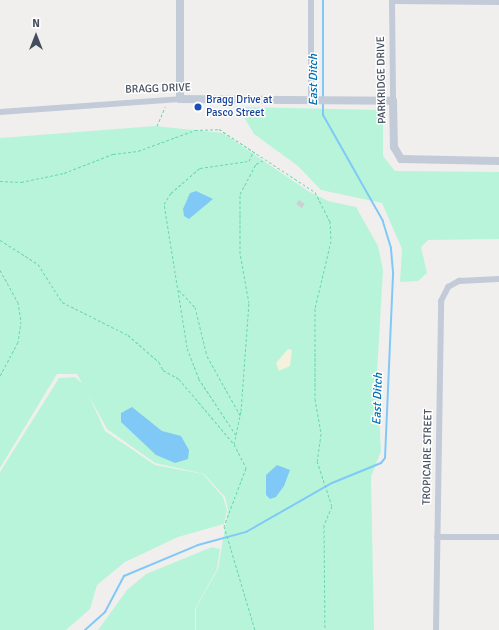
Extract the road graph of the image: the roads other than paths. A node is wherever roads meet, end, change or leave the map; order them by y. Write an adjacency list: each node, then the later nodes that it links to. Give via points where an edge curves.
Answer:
1 (180, 0): 5 (street)
2 (311, 0): 6 (street)
3 (392, 1): 4 (street); 7 (street, PARKRIDGE DRIVE)
4 (499, 2)
5 (180, 99): 6 (street, BRAGG DRIVE); 8 (street, BRAGG DRIVE, via 44,111)
6 (314, 100): 7 (street, BRAGG DRIVE)
7 (393, 101): 9 (street, PARKRIDGE DRIVE, via 394,147 399,157 406,161)
8 (0, 112)
9 (499, 161)
10 (499, 280): 11 (street, TROPICAIRE STREET, via 467,279 448,287 440,309)
11 (437, 537): 12 (street); 13 (street, TROPICAIRE STREET)
12 (499, 537)
13 (436, 630)

